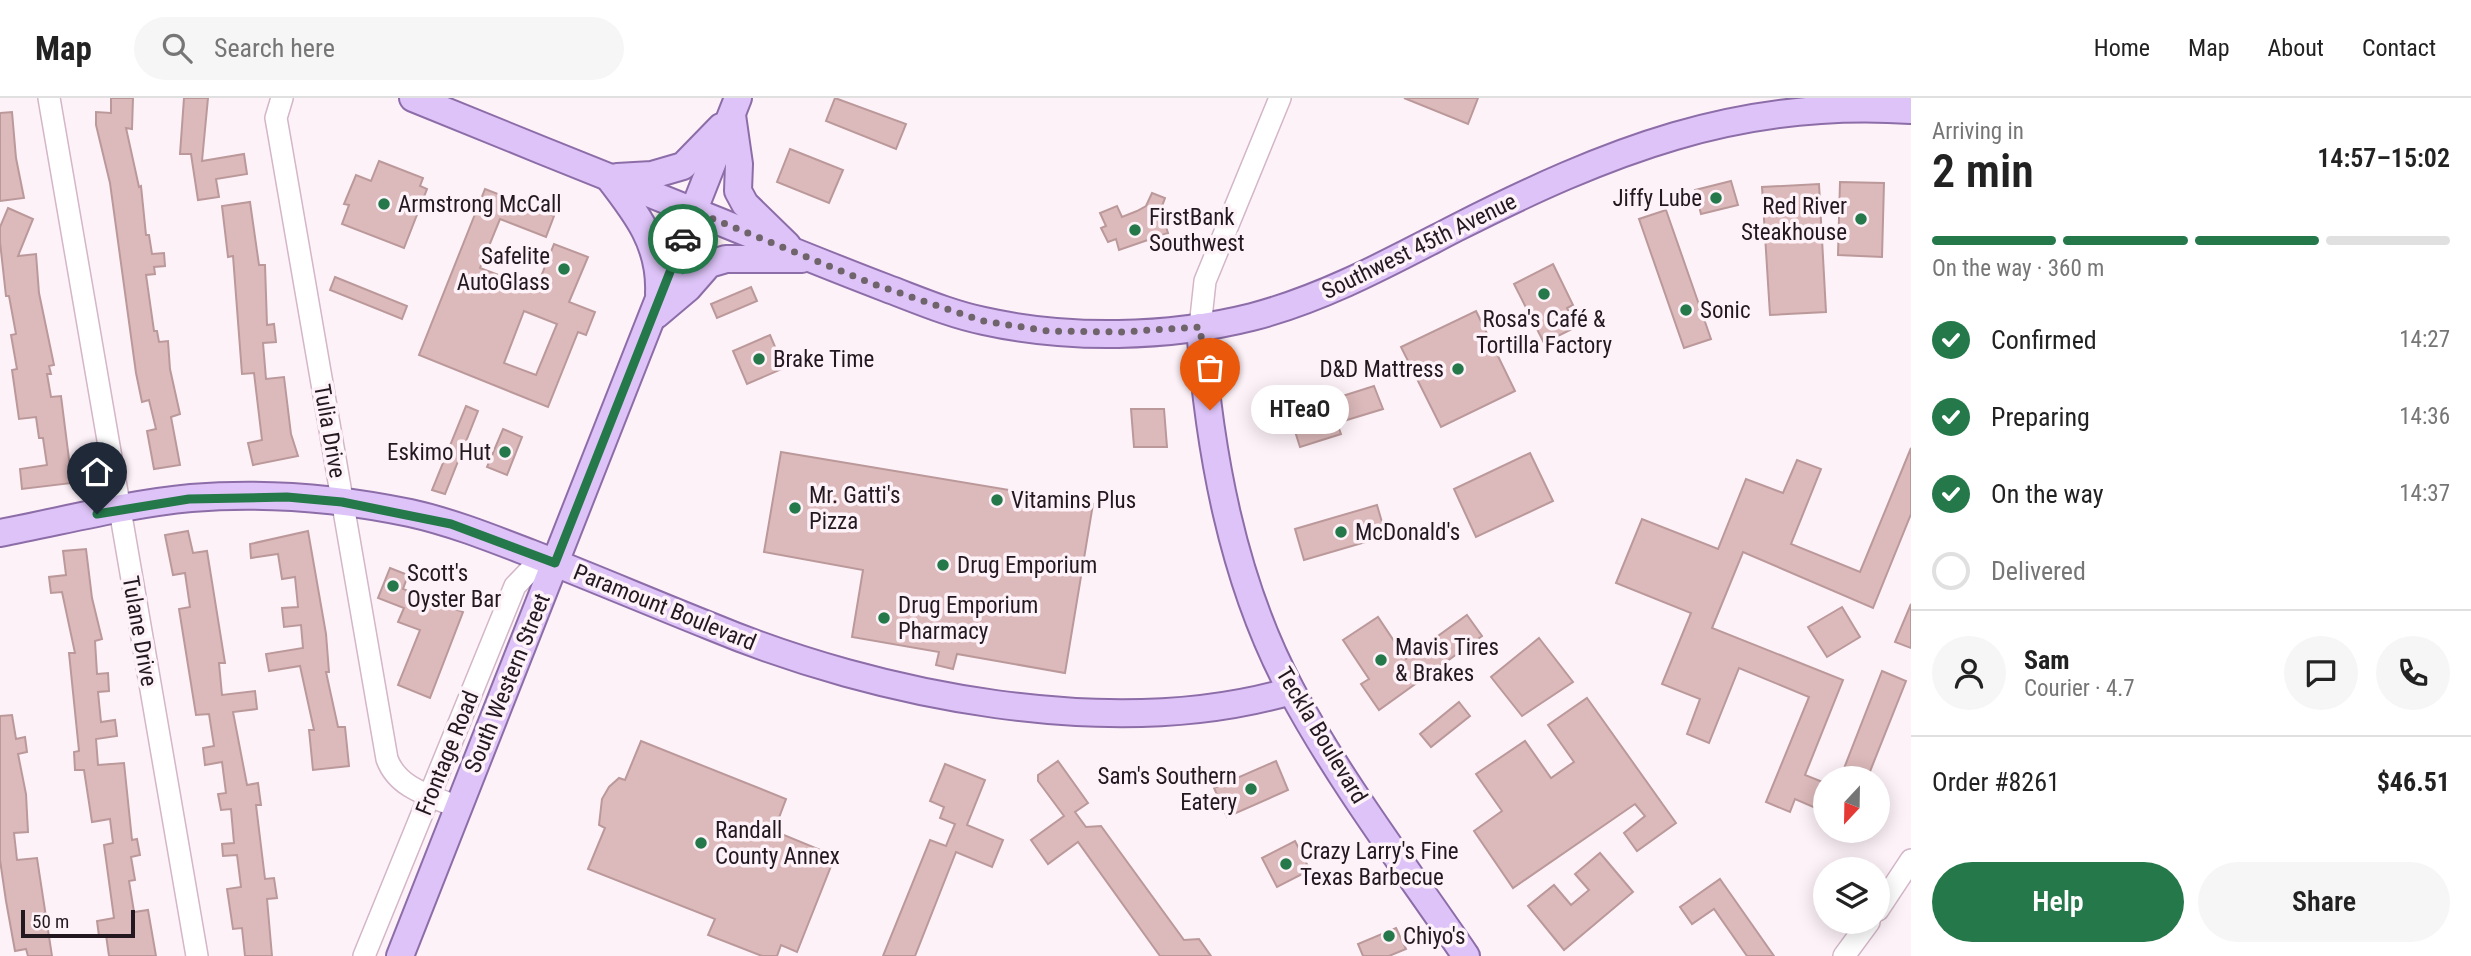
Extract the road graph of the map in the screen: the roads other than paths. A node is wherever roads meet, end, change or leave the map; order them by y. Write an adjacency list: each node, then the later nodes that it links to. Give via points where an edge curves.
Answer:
1 (49, 98): 14 (street, Tulane Drive)
2 (282, 98): 13 (street, Tulia Drive, via 276,118)
3 (413, 98): 8 (main road, Southwest 45th Avenue)
4 (1280, 98): 12 (street, via 1205,281)
5 (1834, 102): 7 (main road, Southwest 45th Avenue); 12 (main road, Southwest 45th Avenue, via 1702,124 1637,145 1362,277 1253,317)
6 (735, 106): 8 (main road, via 683,166 652,175); 9 (main road, South Western Street); 10 (main road, via 738,191 745,204)
7 (1911, 110)
8 (608, 177): 9 (main road, Southwest 45th Avenue); 11 (main road, via 654,244 660,275)
9 (694, 211): 10 (main road, Southwest 45th Avenue); 11 (main road, South Western Street)
10 (802, 255): 11 (main road, via 709,264 688,288); 12 (main road, Southwest 45th Avenue, via 953,313 1013,327 1121,332)
11 (657, 311): 16 (main road, South Western Street)
12 (1200, 327): 17 (main road, Teckla Boulevard, via 1235,547 1257,614)
13 (342, 502): 14 (main road, Paramount Boulevard, via 287,497 189,499); 16 (main road, Paramount Boulevard, via 451,524); 18 (street, Tulia Drive, via 387,759 392,772 405,784)
14 (119, 510): 15 (main road, Paramount Boulevard); 23 (street, Tulane Drive)
15 (0, 533)
16 (549, 561): 17 (main road, Paramount Boulevard, via 814,666 954,698 1130,711 1223,704); 18 (street, Frontage Road, via 515,586); 19 (main road, South Western Street)
17 (1291, 691): 26 (main road, Teckla Boulevard)
18 (430, 795): 19 (street, Tulia Drive); 24 (street, Frontage Road)
19 (458, 807): 25 (main road, South Western Street)
20 (1911, 860): 21 (street)
21 (1903, 891)
22 (1860, 934): 27 (street)
23 (197, 956)
24 (365, 956)
25 (400, 956)
26 (1466, 956)
27 (1844, 956)

